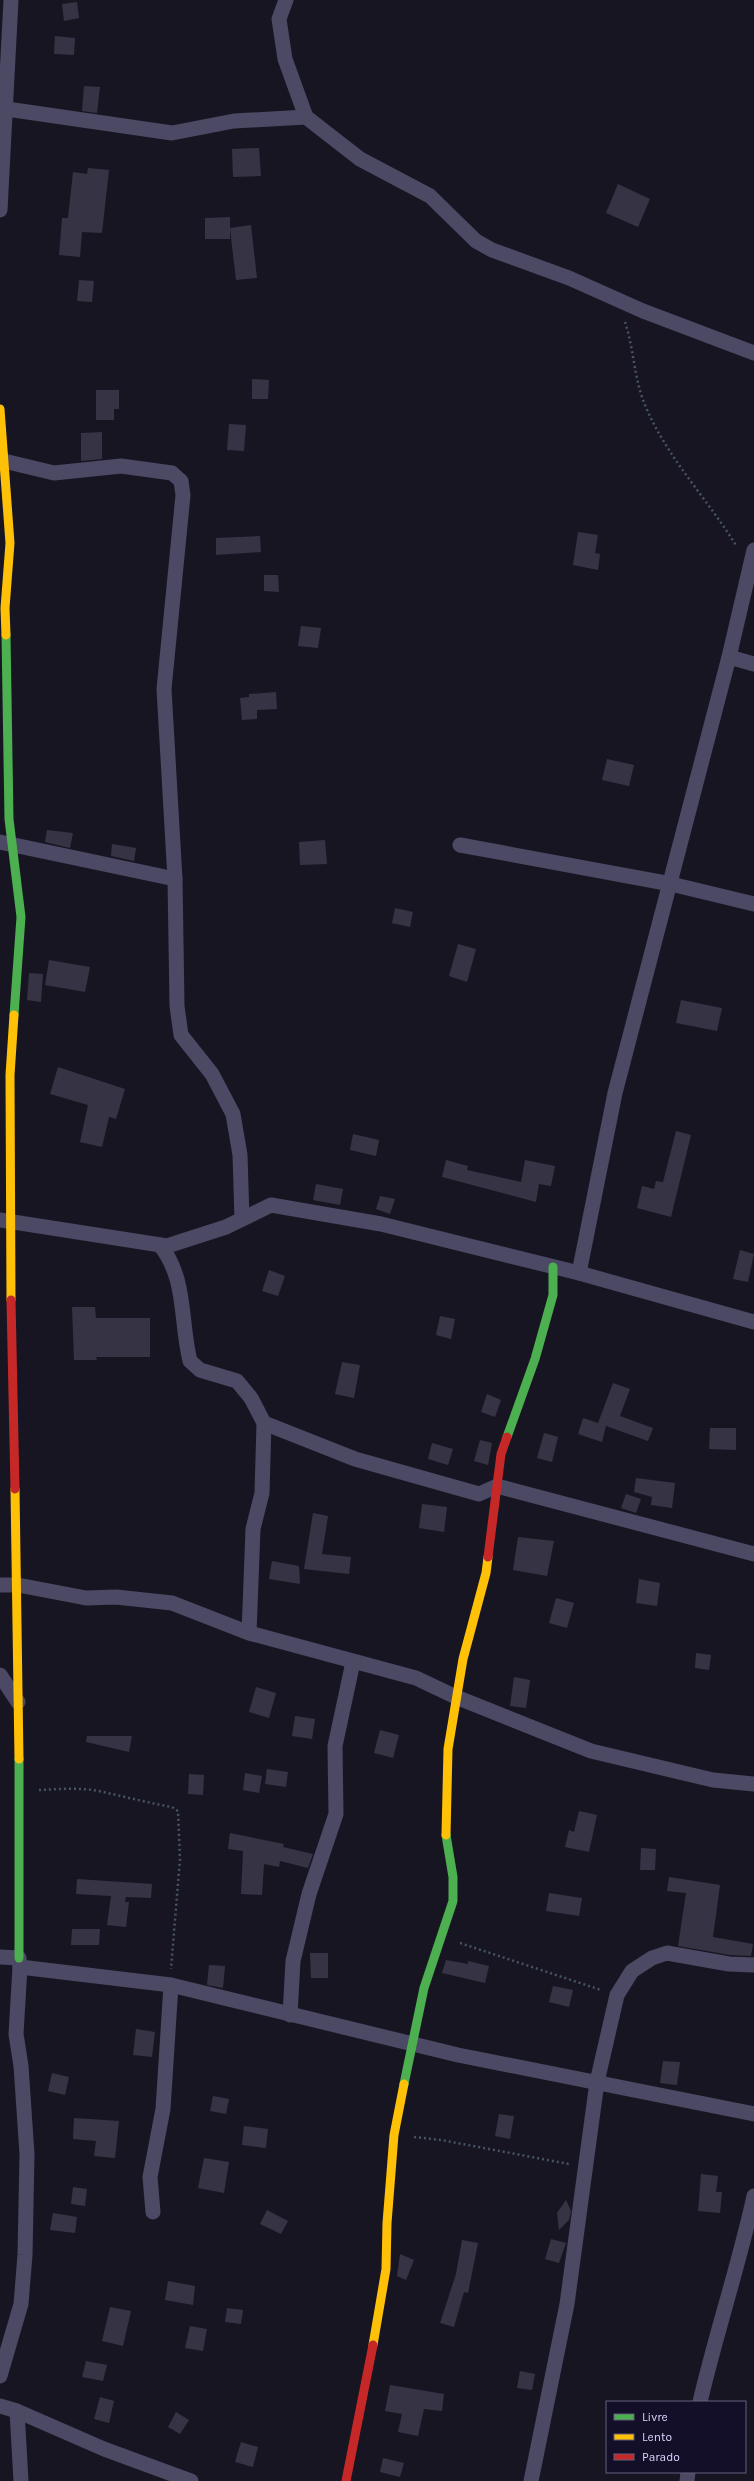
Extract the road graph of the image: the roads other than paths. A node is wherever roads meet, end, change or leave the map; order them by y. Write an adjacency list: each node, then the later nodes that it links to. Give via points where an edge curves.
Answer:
1 (11, 0): 3 (street)
2 (286, 0): 4 (street, via 279,19 285,59)
3 (3, 106): 4 (street, via 172,133 234,121); 5 (street)
4 (306, 117): 6 (street, via 360,159 430,196 476,241 492,250 569,278)
5 (0, 210)
6 (754, 353)
7 (0, 409): 8 (street)
8 (2, 460): 12 (street, via 10,544 5,608 10,819); 14 (street, via 54,473 121,466 172,473 181,481 183,495 164,689)
9 (754, 550): 10 (street)
10 (729, 657): 11 (street); 15 (street)
11 (754, 664)
12 (6, 843): 14 (street); 18 (street, via 21,917 10,1075)
13 (460, 845): 15 (street)
14 (175, 879): 17 (street, via 177,1006 181,1035 212,1074 233,1114 240,1155)
15 (671, 884): 16 (street); 21 (street, via 615,1093)
16 (754, 904)
17 (242, 1219): 19 (street, via 205,1236 167,1246); 20 (street, via 271,1205 381,1224)
18 (5, 1220): 19 (street); 27 (street)
19 (160, 1245): 23 (street, via 168,1254 178,1276 190,1361 200,1370 237,1381 251,1398)
20 (553, 1267): 21 (street); 24 (street, via 553,1295 535,1359 501,1454)
21 (579, 1273): 22 (street)
22 (754, 1322)
23 (264, 1423): 24 (street, via 355,1459 479,1494); 28 (street, via 262,1493 253,1529)
24 (497, 1486): 25 (street); 31 (street, via 486,1573 463,1659)
25 (754, 1554)
26 (0, 1585): 27 (street)
27 (18, 1585): 28 (street, via 86,1598 116,1597 172,1603); 32 (street)
28 (248, 1632): 29 (street)
29 (353, 1662): 31 (street, via 416,1678); 38 (street, via 335,1746 336,1814 309,1894 294,1961)
30 (0, 1675): 32 (street)
31 (456, 1697): 33 (street, via 591,1751 713,1780); 39 (street, via 448,1749 445,1828 453,1877 453,1901 443,1938 431,1962)
32 (18, 1703): 35 (street)
33 (754, 1784)
34 (0, 1957): 35 (street)
35 (19, 1963): 37 (street); 44 (street, via 16,2034 21,2066 27,2154 25,2255 20,2304)
36 (754, 1965): 40 (street, via 729,1964 667,1953 652,1958 632,1971 617,1995)
37 (171, 1985): 38 (street); 43 (street, via 163,2109 150,2177)
38 (290, 2016): 39 (street)
39 (412, 2043): 40 (street, via 458,2055); 50 (street, via 394,2135 382,2301)
40 (597, 2082): 41 (street); 51 (street, via 566,2304)
41 (754, 2114)
42 (754, 2196): 45 (street, via 743,2247 714,2341)
43 (153, 2212)
44 (0, 2376)
45 (700, 2401)
46 (0, 2406): 47 (street)
47 (17, 2411): 48 (street); 49 (street, via 104,2449)
48 (21, 2481)
49 (191, 2481)
50 (346, 2481)
51 (531, 2481)

